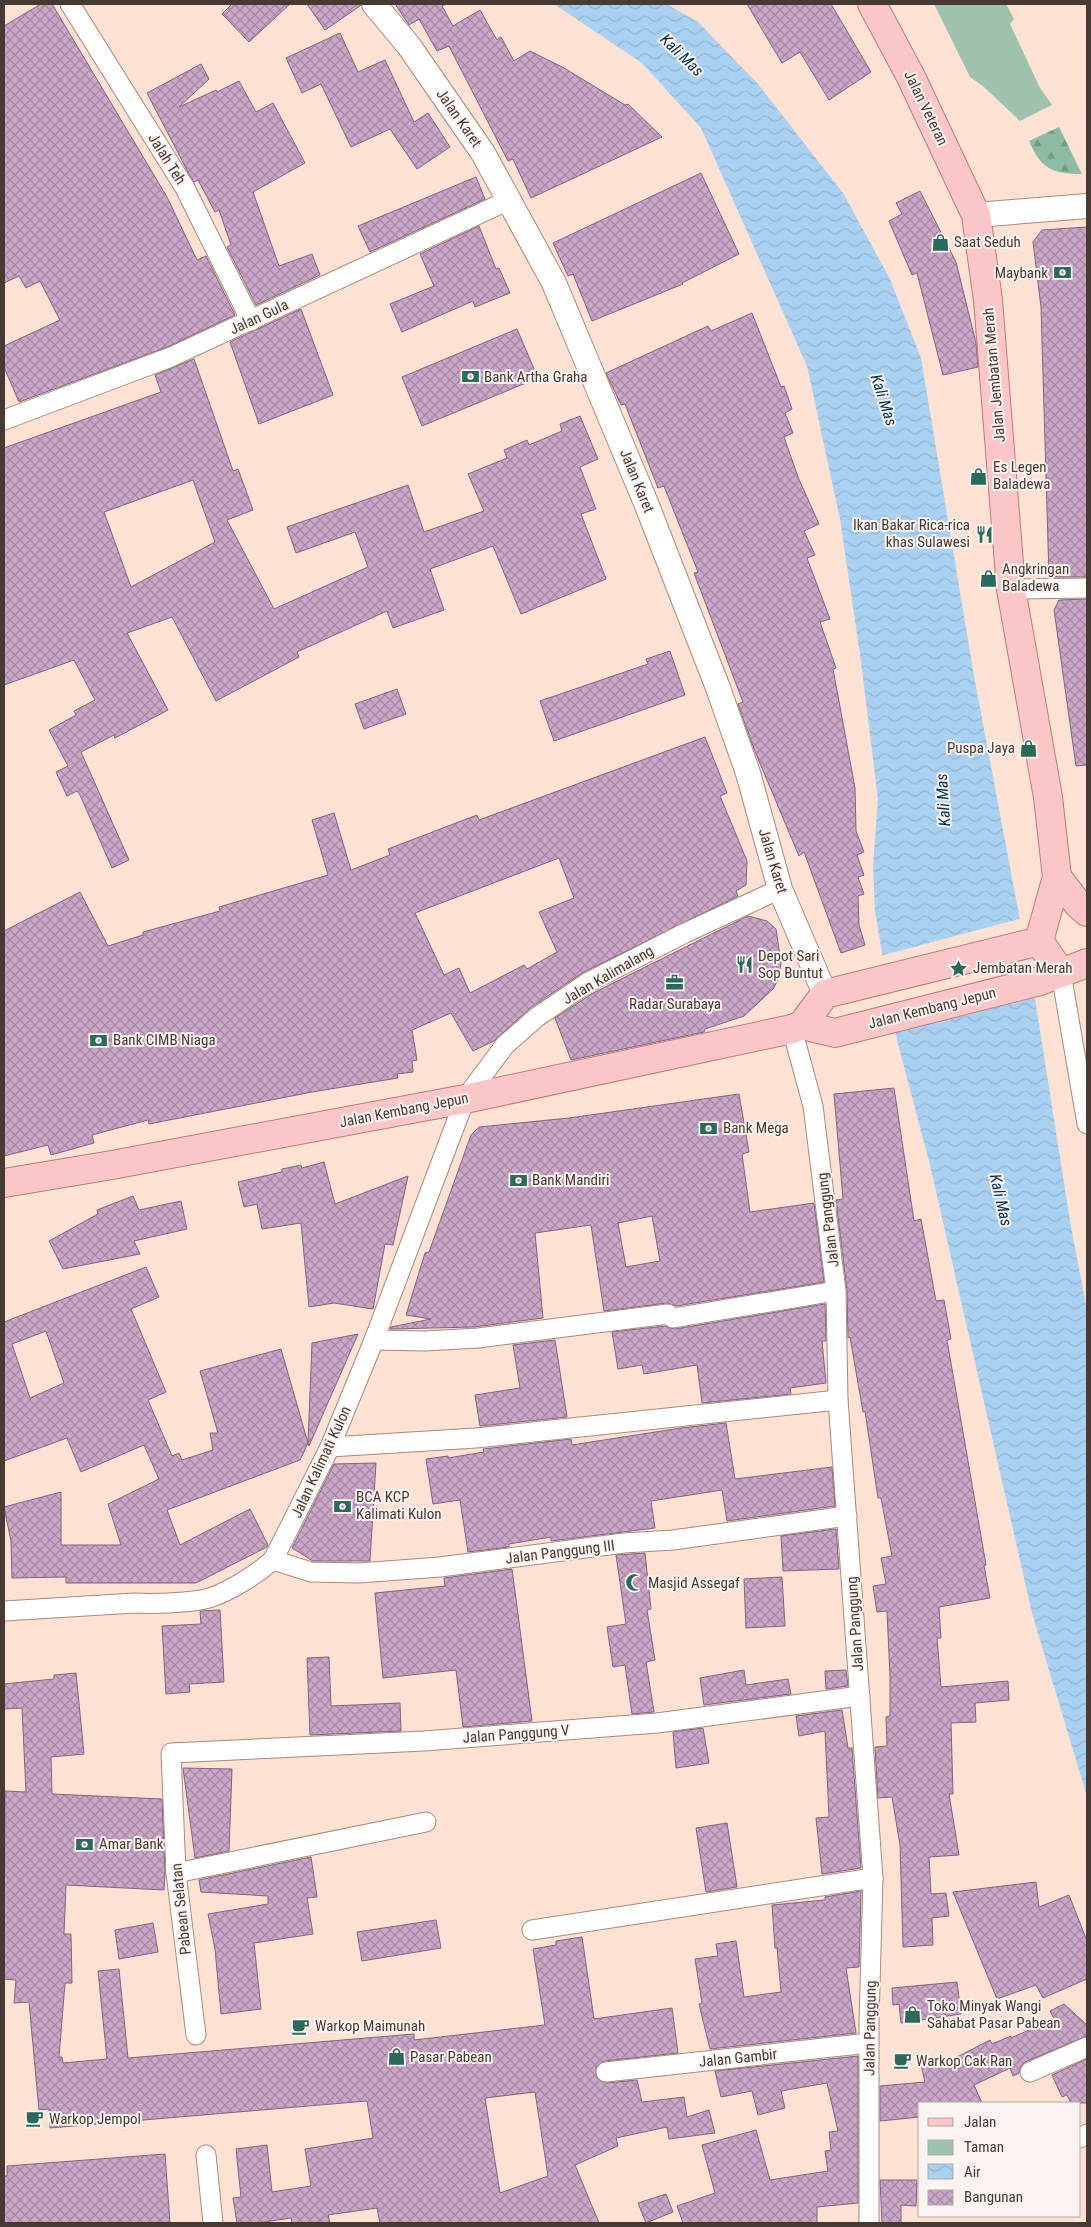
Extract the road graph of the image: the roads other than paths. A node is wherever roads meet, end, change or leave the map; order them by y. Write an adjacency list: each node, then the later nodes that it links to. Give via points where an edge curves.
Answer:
1 (70, 4): 7 (street, Jalah Teh, via 185,188)
2 (374, 4): 4 (street, Jalan Karet, via 409,46 478,146)
3 (872, 4): 6 (main road, Jalan Veteran, via 911,77)
4 (509, 200): 7 (street, Jalan Gula); 12 (street, Jalan Karet, via 554,283 646,503 745,764)
5 (1087, 206): 6 (street)
6 (976, 215): 10 (main road, Jalan Jembatan Merah, via 988,300)
7 (251, 321): 8 (street, Jalan Gula, via 171,357)
8 (4, 420)
9 (1087, 588): 10 (street)
10 (1011, 589): 11 (main road, Jalan Jembatan Merah, via 1048,797)
11 (1057, 877): 13 (main road); 14 (main road, Jalan Jembatan Merah)
12 (780, 889): 17 (street, Jalan Karet); 19 (street, Jalan Kalimalang, via 685,932 587,983 537,1017 505,1045)
13 (1087, 912)
14 (1036, 942): 16 (main road); 17 (main road)
15 (1087, 963): 16 (main road, Jalan Kembang Jepun)
16 (1050, 977): 18 (main road, Jalan Kembang Jepun, via 835,1033); 20 (street)
17 (825, 994): 18 (main road)
18 (797, 1027): 19 (main road, Jalan Kembang Jepun); 22 (street, Jalan Panggung, via 813,1106)
19 (465, 1099): 21 (main road, Jalan Kembang Jepun); 23 (street, Jalan Kalimati Kulon)
20 (1087, 1124)
21 (4, 1183)
22 (836, 1291): 23 (street, via 673,1318 668,1314 478,1338); 24 (street, Jalan Panggung)
23 (374, 1340): 25 (street, Jalan Kalimati Kulon)
24 (838, 1400): 25 (street, via 476,1438); 26 (street, Jalan Panggung)
25 (330, 1448): 27 (street, Jalan Kalimati Kulon)
26 (847, 1516): 27 (street, Jalan Panggung III, via 673,1540 368,1573 311,1572); 29 (street, Jalan Panggung)
27 (273, 1560): 28 (street, Jalan Kalimati Kulon, via 258,1574 209,1598 154,1604)
28 (4, 1611)
29 (860, 1696): 30 (street, Jalan Panggung V, via 657,1723 424,1741); 33 (street, Jalan Panggung)
30 (171, 1753): 32 (street, Pabean Selatan)
31 (426, 1822): 32 (street)
32 (176, 1873): 35 (street, Pabean Selatan)
33 (872, 1878): 34 (street); 36 (street, Jalan Panggung)
34 (532, 1930)
35 (196, 2035)
36 (869, 2043): 38 (street, Jalan Gambir); 42 (street, Jalan Panggung)
37 (1087, 2047): 39 (street)
38 (606, 2072)
39 (1030, 2072)
40 (206, 2155): 41 (street)
41 (213, 2223)
42 (869, 2223)

